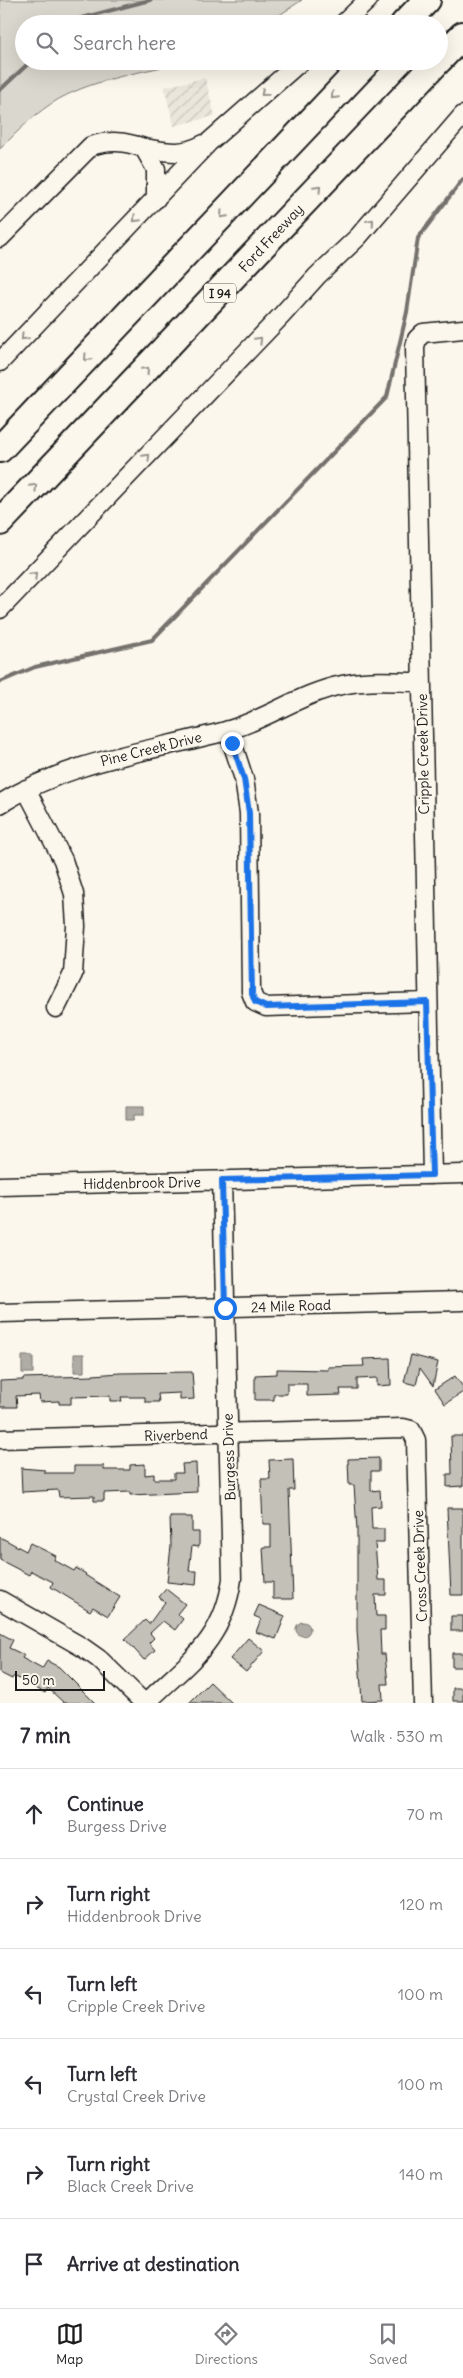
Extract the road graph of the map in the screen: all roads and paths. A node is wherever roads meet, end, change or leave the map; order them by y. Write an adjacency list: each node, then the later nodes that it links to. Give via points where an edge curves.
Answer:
1 (368, 0): 3 (street)
2 (427, 0): 4 (highway)
3 (352, 15)
4 (413, 15)
5 (463, 35): 6 (highway, Ford Freeway / I 94)
6 (448, 51)
7 (291, 70): 11 (street, one-way to 11)
8 (359, 70): 17 (highway, one-way to 17)
9 (430, 70): 18 (highway, Ford Freeway / I 94, one-way to 9)
10 (463, 115): 19 (street, one-way to 10, via 276,322 316,276 358,238)
11 (209, 142): 12 (street, via 187,152 169,153); 13 (street)
12 (144, 148): 13 (street, via 156,170); 14 (street, via 106,141 91,146)
13 (156, 199): 16 (street, one-way to 16)
14 (0, 238)
15 (463, 329): 20 (street, Cripple Creek Drive, via 420,335 415,347)
16 (0, 362)
17 (0, 449)
18 (0, 522)
19 (0, 609)
20 (421, 682): 21 (street, Pine Creek Drive, via 342,685); 24 (street, Cripple Creek Drive)
21 (228, 730): 22 (street, Pine Creek Drive, via 72,768); 24 (street, via 248,800 251,992 255,1002 266,1007)
22 (26, 789): 23 (street, Pine Creek Drive); 25 (street, via 63,860 74,894 73,974)
23 (0, 804)
24 (427, 1002): 27 (street, Cripple Creek Drive)
25 (56, 1008)
26 (463, 1174): 27 (street, Hiddenbrook Drive)
27 (432, 1175): 28 (street, Hiddenbrook Drive)
28 (222, 1180): 29 (street, Hiddenbrook Drive); 31 (street, Burgess Drive)
29 (0, 1186)
30 (463, 1301): 31 (street, 24 Mile Road)
31 (225, 1308): 32 (street, 24 Mile Road); 34 (street, Burgess Drive)
32 (0, 1313)
33 (411, 1430): 34 (street, Riverbend); 38 (street, Cross Creek Drive, via 416,1440)
34 (228, 1434): 35 (street, Riverbend); 37 (street, Burgess Drive, via 233,1566 228,1602 208,1643)
35 (0, 1439)
36 (0, 1600): 37 (street, via 99,1659)
37 (145, 1703)
38 (423, 1703)

